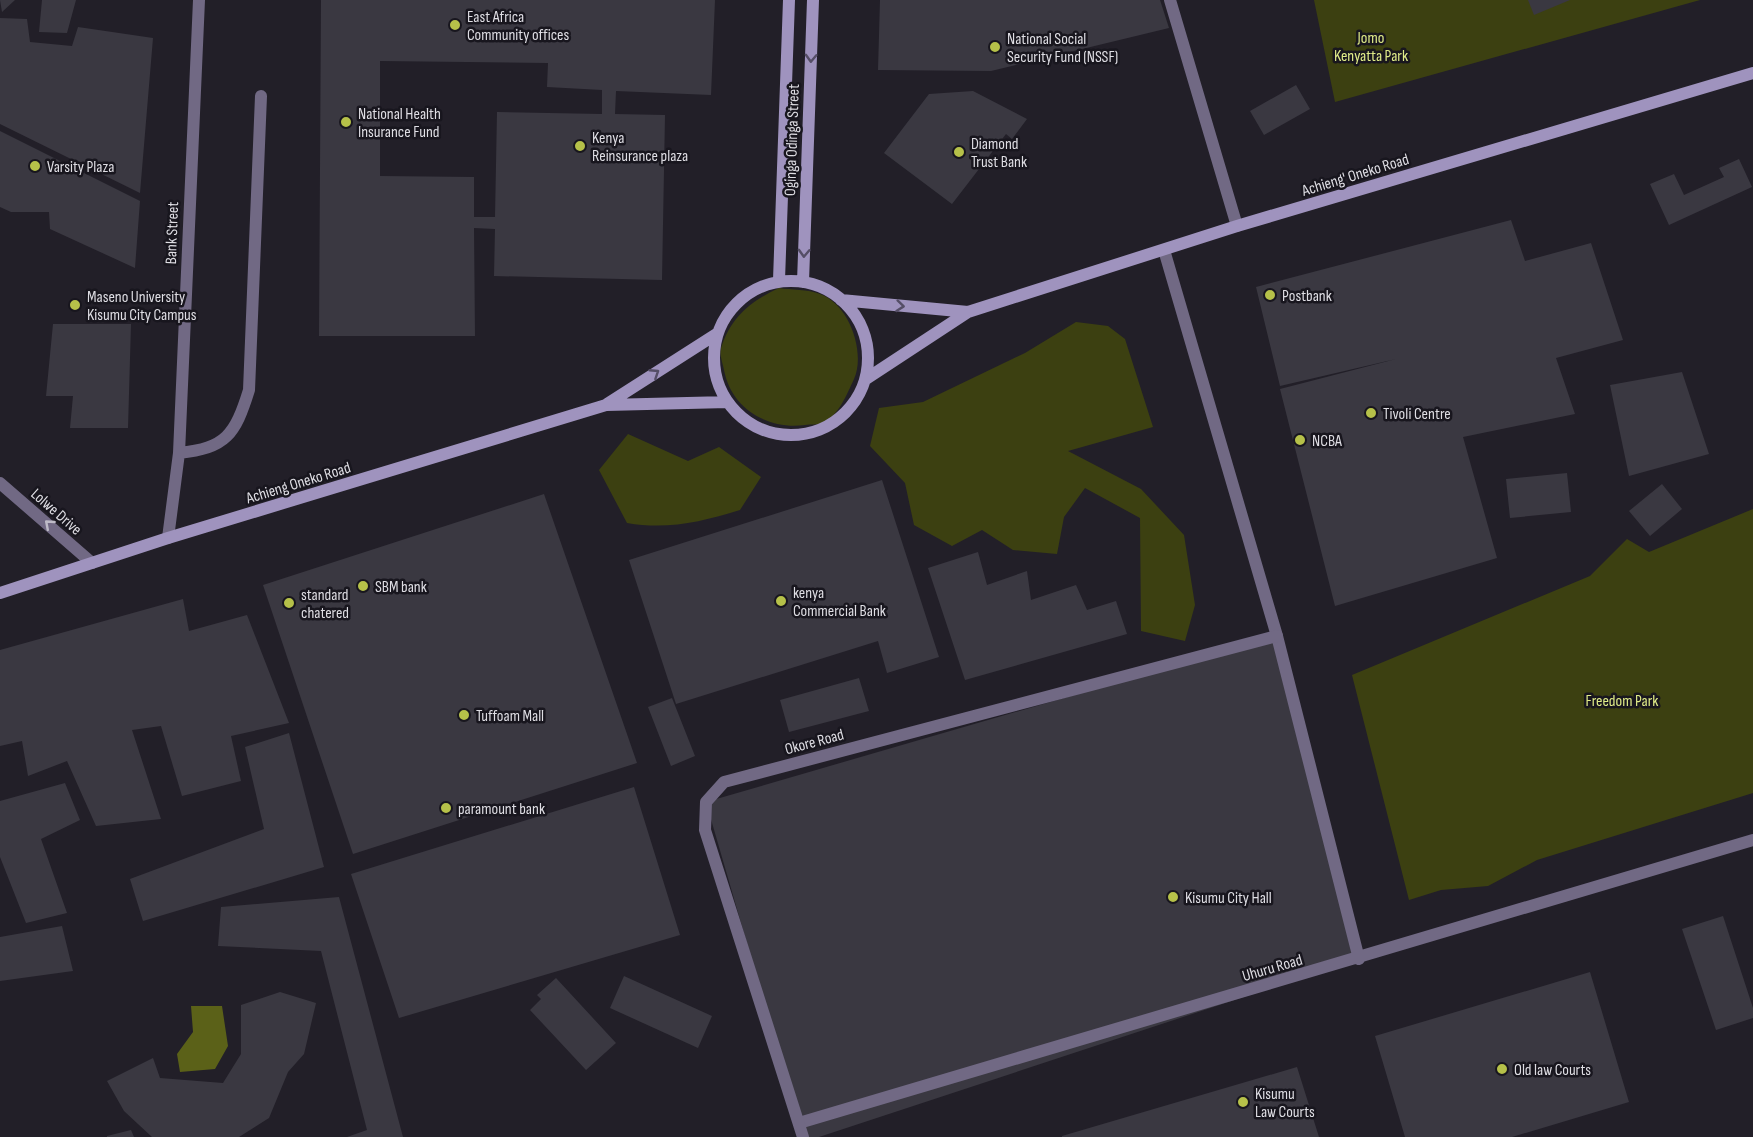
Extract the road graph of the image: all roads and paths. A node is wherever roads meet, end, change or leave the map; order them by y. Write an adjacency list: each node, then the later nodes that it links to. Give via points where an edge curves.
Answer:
1 (199, 0): 17 (street, Bank Street)
2 (789, 0): 9 (main road, Oginga Odinga Street)
3 (813, 0): 10 (main road, Oginga Odinga Street, one-way to 10)
4 (1170, 0): 7 (street)
5 (1753, 73): 7 (main road, Achieng' Oneko Road)
6 (261, 96): 17 (street, via 249,390 240,419 225,440 205,450)
7 (1237, 226): 8 (main road, Achieng' Oneko Road)
8 (1164, 250): 12 (main road, Achieng' Oneko Road); 22 (street)
9 (779, 280): 10 (main road); 13 (main road, via 747,295 729,312)
10 (803, 282): 11 (main road)
11 (842, 300): 12 (main road, Achieng' Oneko Road, one-way to 12); 14 (main road, via 856,316 865,336 869,357)
12 (968, 312): 14 (main road, Achieng' Oneko Road)
13 (718, 333): 15 (main road, via 717,381); 16 (main road, Achieng Oneko Road, one-way to 13)
14 (866, 379): 15 (main road, via 839,419 817,431 792,435 767,432 745,420)
15 (728, 402): 16 (main road, Achieng Oneko Road)
16 (606, 405): 19 (main road, Achieng Oneko Road)
17 (179, 453): 19 (street, Bank Street)
18 (0, 483): 20 (street, Lolwe Drive, one-way to 18)
19 (168, 538): 20 (main road, Achieng Oneko Road)
20 (92, 563): 21 (main road, Achieng Oneko Road)
21 (0, 593)
22 (1276, 636): 24 (street); 25 (street, Okore Road, via 724,782 706,802 705,830)
23 (1753, 840): 24 (street, Uhuru Road)
24 (1359, 959): 25 (street, Uhuru Road)
25 (799, 1123): 26 (street, Okore Road)
26 (803, 1137)

